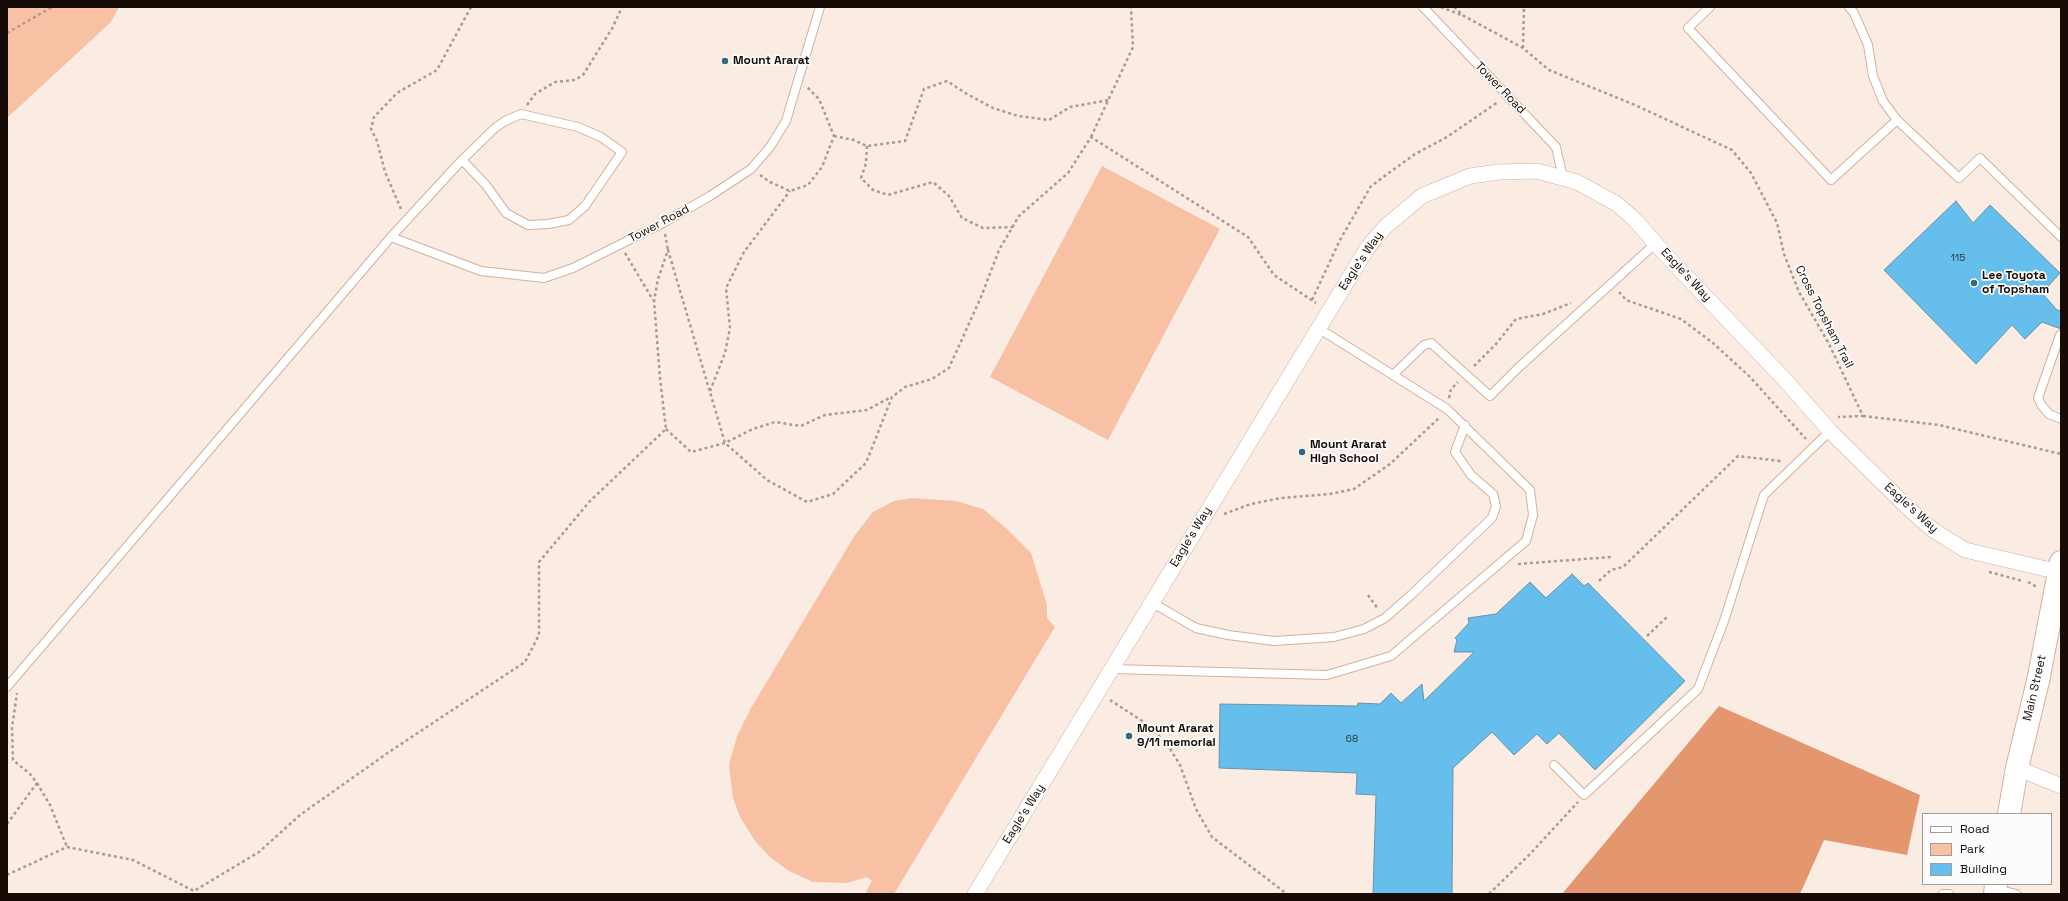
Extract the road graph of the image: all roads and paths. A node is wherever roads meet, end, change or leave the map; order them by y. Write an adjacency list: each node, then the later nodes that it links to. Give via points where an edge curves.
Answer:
1 (52, 7): 13 (path)
2 (471, 7): 27 (path, via 437,70 397,93 374,117 371,129 385,172)
3 (622, 7): 18 (path, via 613,27 583,75 575,80 555,82 535,94)
4 (820, 7): 15 (lane, Tower Road)
5 (1130, 7): 17 (path, via 1133,47)
6 (1423, 7): 16 (lane, Tower Road)
7 (1441, 7): 12 (path)
8 (1454, 7): 12 (path, Cross Topsham Trail)
9 (1524, 7): 14 (path)
10 (1710, 7): 19 (lane, via 1688,28 1831,180)
11 (1848, 7): 19 (lane, via 1854,13 1868,46 1873,76 1883,101)
12 (1464, 16): 14 (path, Cross Topsham Trail)
13 (7, 33)
14 (1523, 48): 47 (path, Cross Topsham Trail, via 1549,70 1635,105 1732,150 1751,173 1777,223 1784,254 1799,292 1829,344)
15 (798, 79): 20 (path, via 819,99); 24 (lane, Tower Road, via 781,131)
16 (1507, 96): 25 (lane, Tower Road, via 1556,147); 36 (path, via 1447,137 1415,154 1371,186 1340,240)
17 (1109, 100): 21 (path); 22 (path, via 1070,107 1049,120 1018,116 993,108 947,80 924,89 905,141)
18 (521, 114): 23 (lane, via 495,128); 23 (lane, via 578,127 622,152 585,206 569,220 528,225 506,213 486,185)
19 (1897, 120): 31 (lane, via 1960,178 1980,158)
20 (834, 136): 22 (path); 26 (path, via 822,167 808,185)
21 (1091, 137): 29 (path, via 1068,172 1019,216); 36 (path, via 1248,237 1274,275)
22 (867, 146): 29 (path, via 866,163 861,178 873,190 888,195 933,182 949,196 962,218 983,228)
23 (462, 160): 27 (lane)
24 (751, 169): 26 (path); 28 (lane, Tower Road)
25 (1564, 178): 32 (street, Eagle's Way, via 1597,191 1617,204); 39 (street, Eagle's Way, via 1537,171 1499,172 1470,176 1422,196 1385,226 1368,247)
26 (790, 191): 44 (path, via 744,252 726,288 730,328 725,353)
27 (406, 221): 30 (lane)
28 (663, 224): 33 (lane, Tower Road); 34 (path)
29 (1013, 226): 45 (path, via 999,250 949,368 932,379 905,387)
30 (391, 237): 33 (lane, Tower Road, via 481,271 544,278 573,268); 68 (lane)
31 (2061, 237)
32 (1656, 243): 35 (lane); 51 (street, Eagle's Way)
33 (620, 245): 37 (path)
34 (668, 250): 37 (path); 44 (path)
35 (1612, 284): 42 (lane, via 1490,396); 52 (path, via 1626,300 1681,319 1713,343 1750,377)
36 (1312, 300): 39 (path)
37 (654, 301): 50 (path)
38 (1576, 301): 42 (path, via 1543,314 1516,320)
39 (1328, 311): 40 (street, Eagle's Way)
40 (1318, 328): 43 (lane); 63 (street, Eagle's Way)
41 (2060, 335): 48 (lane, via 2038,398 2049,414)
42 (1466, 374): 43 (lane, via 1431,343 1424,345); 46 (path, via 1451,389)
43 (1393, 375): 46 (lane)
44 (710, 391): 53 (path)
45 (892, 397): 53 (path, via 867,410 825,415 801,426 775,422 753,429); 53 (path, via 866,463 833,494 807,502 767,480)
46 (1447, 409): 49 (lane); 57 (path, via 1390,464 1354,489 1251,504)
47 (1862, 416): 51 (path, via 1832,418); 55 (path, via 1939,425)
48 (2061, 419)
49 (1465, 425): 63 (lane, via 1455,452 1471,475 1493,494 1496,506 1492,518 1385,618 1364,629 1334,637 1274,641 1196,628); 67 (lane, via 1530,490 1533,515 1526,541 1391,656 1327,675)
50 (666, 429): 53 (path, via 691,452); 80 (path, via 590,501 539,562 539,635 525,662 306,810 259,852)
51 (1825, 430): 52 (path); 60 (street, Eagle's Way, via 1905,505 1949,541 1965,550 1982,555); 75 (lane, via 1764,495 1724,621 1698,689)
52 (1806, 438): 54 (path)
53 (725, 443)
54 (1800, 443)
55 (2061, 454)
56 (1785, 457): 62 (path, via 1780,461 1738,456 1622,567 1611,570)
57 (1218, 517)
58 (1612, 557): 59 (path)
59 (1516, 564)
60 (2060, 567): 64 (main road, Main Street)
61 (1985, 571): 64 (path, via 2030,582 2036,586)
62 (1599, 581)
63 (1151, 602): 67 (street, Eagle's Way)
64 (2051, 613): 72 (main road, Main Street)
65 (1668, 616): 66 (path)
66 (1647, 636)
67 (1113, 669): 82 (street, Eagle's Way)
68 (7, 687)
69 (18, 691): 73 (path, via 12,728 13,760)
70 (1110, 700): 83 (path, via 1150,726 1169,747 1180,765 1196,809 1212,837)
71 (1554, 765): 75 (lane)
72 (2017, 768): 74 (street); 76 (main road, Main Street)
73 (37, 783): 77 (path); 78 (path, via 50,805)
74 (2061, 786)
75 (1584, 795): 84 (path)
76 (2009, 813)
77 (7, 824)
78 (67, 846): 79 (path); 80 (path, via 132,860)
79 (7, 875)
80 (194, 891): 81 (path)
81 (190, 894)
82 (975, 894)
83 (1287, 894)
84 (1489, 894)
85 (1943, 894): 86 (lane)
86 (1949, 894)

